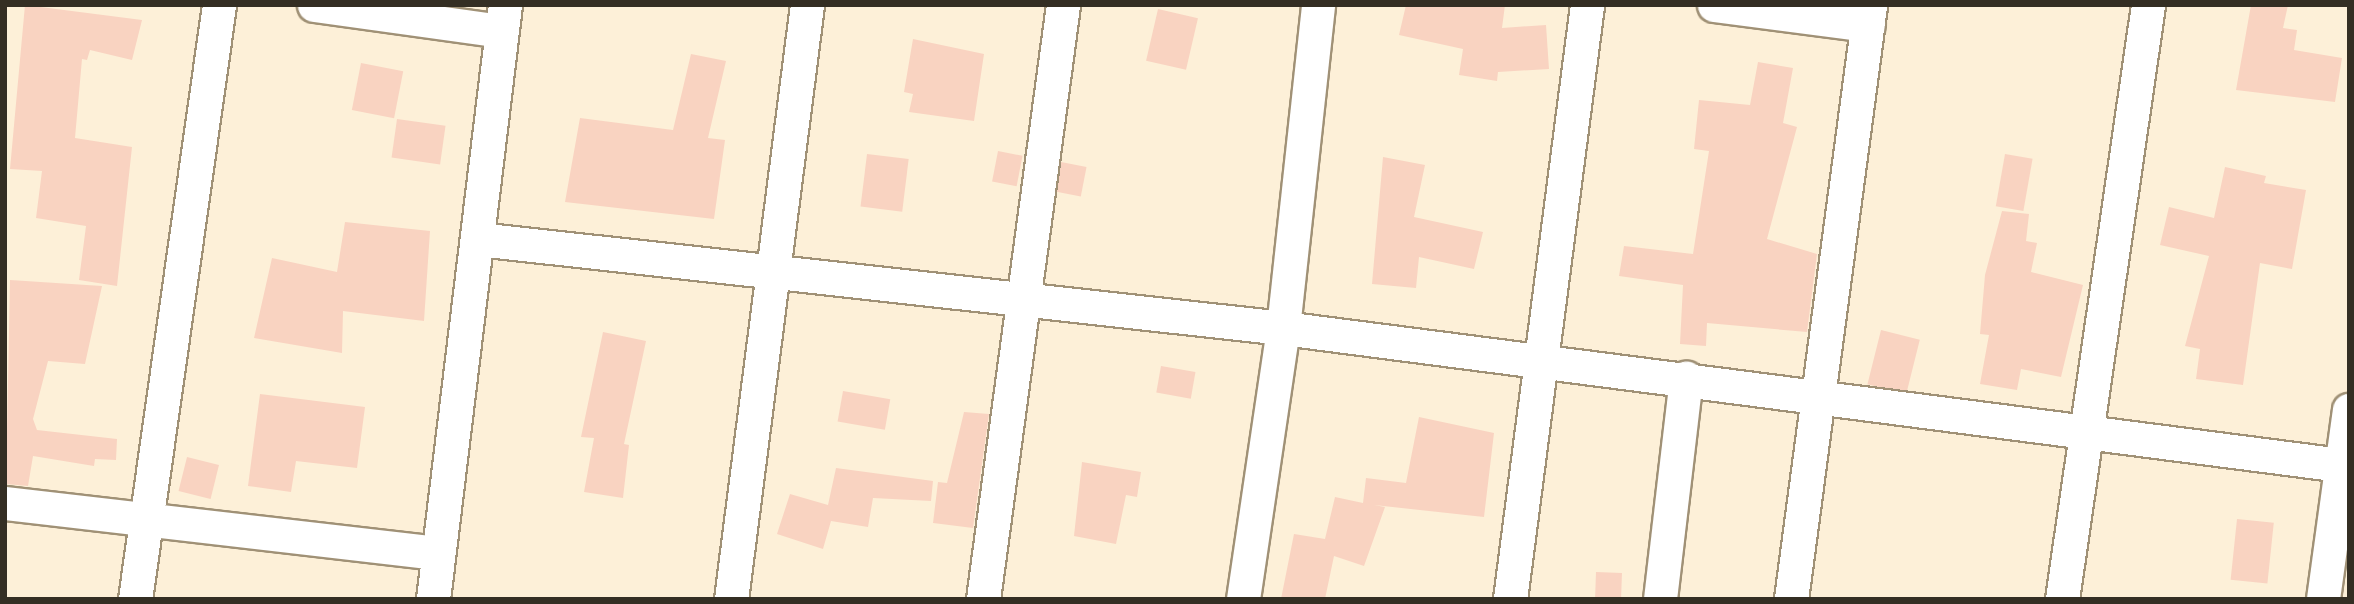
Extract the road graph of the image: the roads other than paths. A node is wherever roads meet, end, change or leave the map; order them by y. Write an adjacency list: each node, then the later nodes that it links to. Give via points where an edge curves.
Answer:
1 (219, 5): 22 (street)
2 (314, 5): 10 (street)
3 (807, 5): 12 (street)
4 (1063, 5): 13 (street)
5 (1318, 5): 14 (street)
6 (1587, 5): 15 (street)
7 (1714, 5): 9 (street)
8 (2148, 5): 19 (street)
9 (1869, 15): 17 (street)
10 (503, 18): 11 (street)
11 (478, 239): 12 (street); 23 (street)
12 (776, 271): 13 (street); 26 (street)
13 (1023, 301): 14 (street); 27 (street)
14 (1283, 328): 15 (street); 28 (street)
15 (1543, 361): 16 (street); 29 (street)
16 (1686, 378): 17 (street); 30 (street)
17 (1817, 394): 19 (street); 31 (street)
18 (2349, 410): 20 (street)
19 (2082, 430): 20 (street); 32 (street)
20 (2345, 465): 33 (street)
21 (5, 503): 22 (street)
22 (145, 521): 23 (street); 24 (street)
23 (438, 553): 25 (street)
24 (135, 599)
25 (433, 599)
26 (731, 599)
27 (983, 599)
28 (1243, 599)
29 (1510, 599)
30 (1660, 599)
31 (1791, 599)
32 (2062, 599)
33 (2323, 599)

